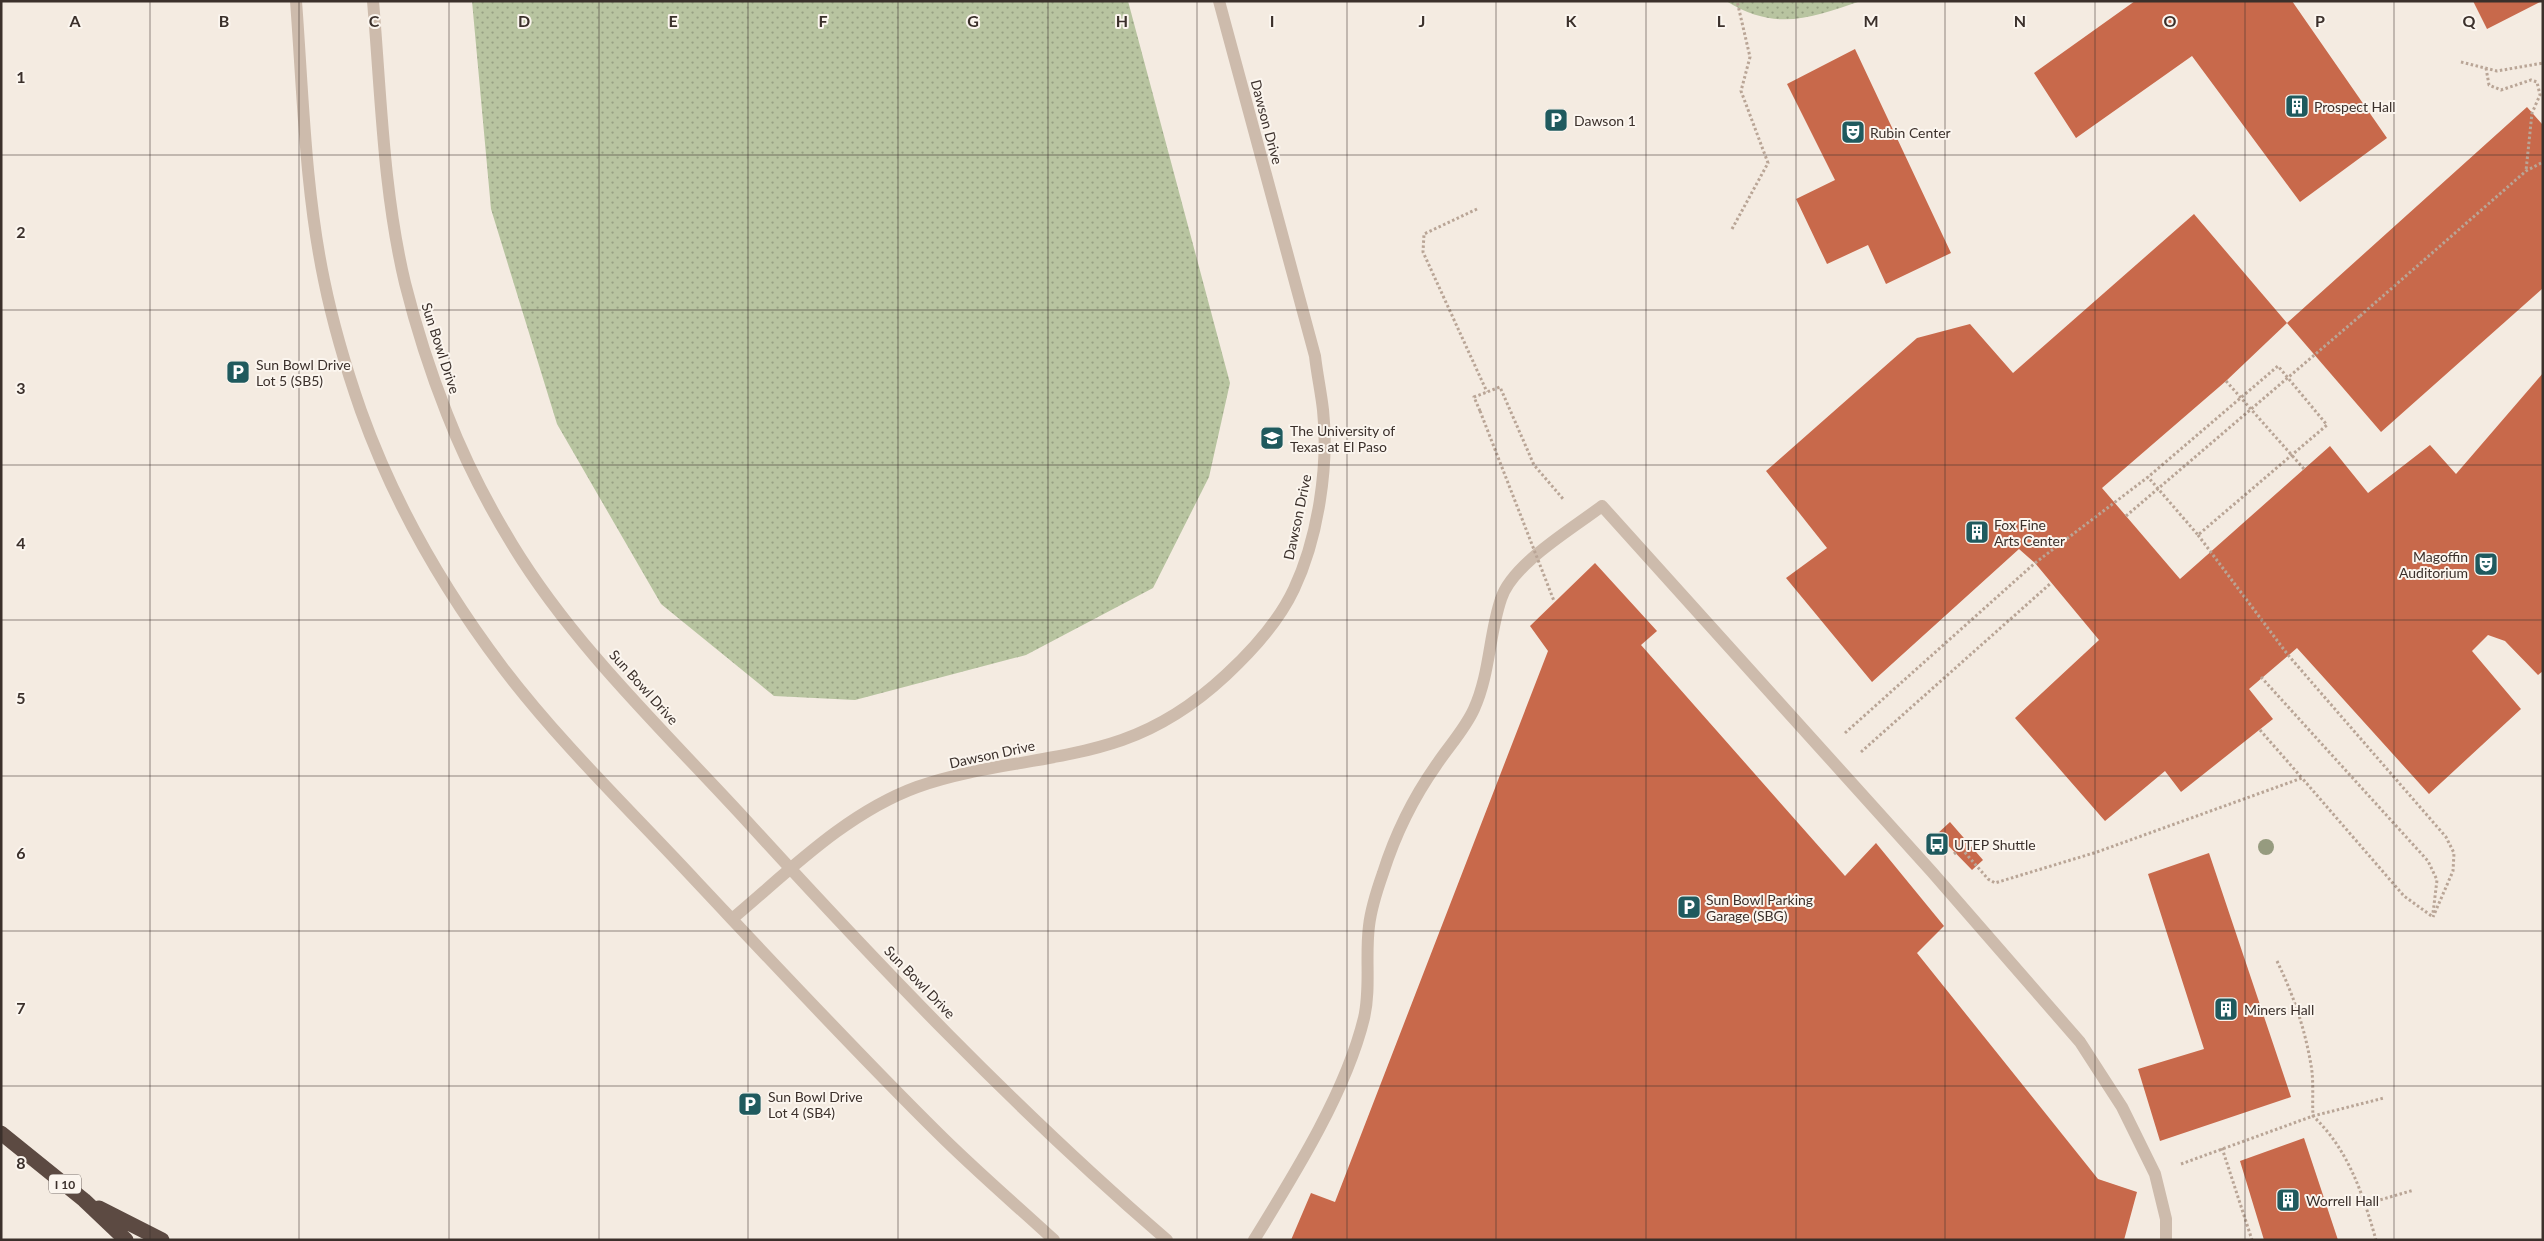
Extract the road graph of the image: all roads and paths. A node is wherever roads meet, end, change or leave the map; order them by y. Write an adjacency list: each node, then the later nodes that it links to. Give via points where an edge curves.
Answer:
1 (296, 1): 29 (street, via 312,198 323,278 361,411 399,500 449,590 503,667 545,719)
2 (373, 1): 26 (street, Sun Bowl Drive, via 393,215 405,280 425,353 448,417 478,483 512,545 602,664)
3 (1219, 1): 26 (street, Dawson Drive, via 1315,356 1323,411 1324,460 1319,502 1308,552 1294,590 1242,660 1207,693 1167,720 1123,740 1077,753 962,774 917,787 860,816)
4 (1737, 1): 11 (path, via 1750,57 1741,91 1768,163)
5 (2461, 62): 7 (path)
6 (2543, 63): 7 (path, via 2497,71)
7 (2486, 68): 9 (path, via 2489,85 2501,90 2531,80 2536,82 2540,95 2532,113)
8 (2543, 162): 9 (path)
9 (2526, 171): 17 (path, bridge)
10 (1477, 209): 13 (path, via 1424,234 1423,252)
11 (1732, 229)
12 (2226, 381): 14 (path, bridge)
13 (1487, 392): 16 (path, via 1500,387 1534,465); 20 (path, bridge, via 1474,397)
14 (2304, 469)
15 (2148, 476): 18 (path); 18 (path, via 2278,366 2326,425); 23 (path, via 2035,564)
16 (1560, 494)
17 (2126, 516)
18 (2198, 535): 28 (path, via 2288,655 2446,837 2454,852 2453,871)
19 (2052, 583): 24 (path)
20 (1554, 601)
21 (2261, 677): 28 (path, via 2428,861 2436,880)
22 (2260, 730): 25 (path)
23 (1823, 751): 24 (street); 43 (street, via 1602,506 1518,570 1501,598 1475,707 1413,803 1396,836 1383,873 1369,927 1368,995 1348,1068 1286,1188)
24 (1841, 770): 27 (street)
25 (2302, 778): 27 (path, via 2097,852 1995,883 1961,848); 28 (path, via 2404,896)
26 (791, 870): 29 (street, Dawson Drive); 42 (street, Sun Bowl Drive, via 995,1081)
27 (1932, 872): 35 (street, via 2080,1042 2122,1107)
28 (2433, 917)
29 (732, 919): 41 (street, via 938,1134)
30 (2277, 961): 32 (path, via 2302,1024 2312,1067)
31 (2384, 1098): 32 (path)
32 (2313, 1116): 34 (path); 38 (path, via 2343,1151)
33 (1, 1133): 37 (highway, I 10)
34 (2222, 1148): 35 (path); 45 (path)
35 (2155, 1174): 44 (street, via 2166,1219)
36 (2414, 1190): 38 (path)
37 (84, 1200): 39 (highway, I 10); 40 (highway)
38 (2366, 1204): 46 (path)
39 (126, 1240)
40 (162, 1240)
41 (1054, 1240)
42 (1167, 1240)
43 (1254, 1240)
44 (2166, 1240)
45 (2252, 1240)
46 (2376, 1240)

